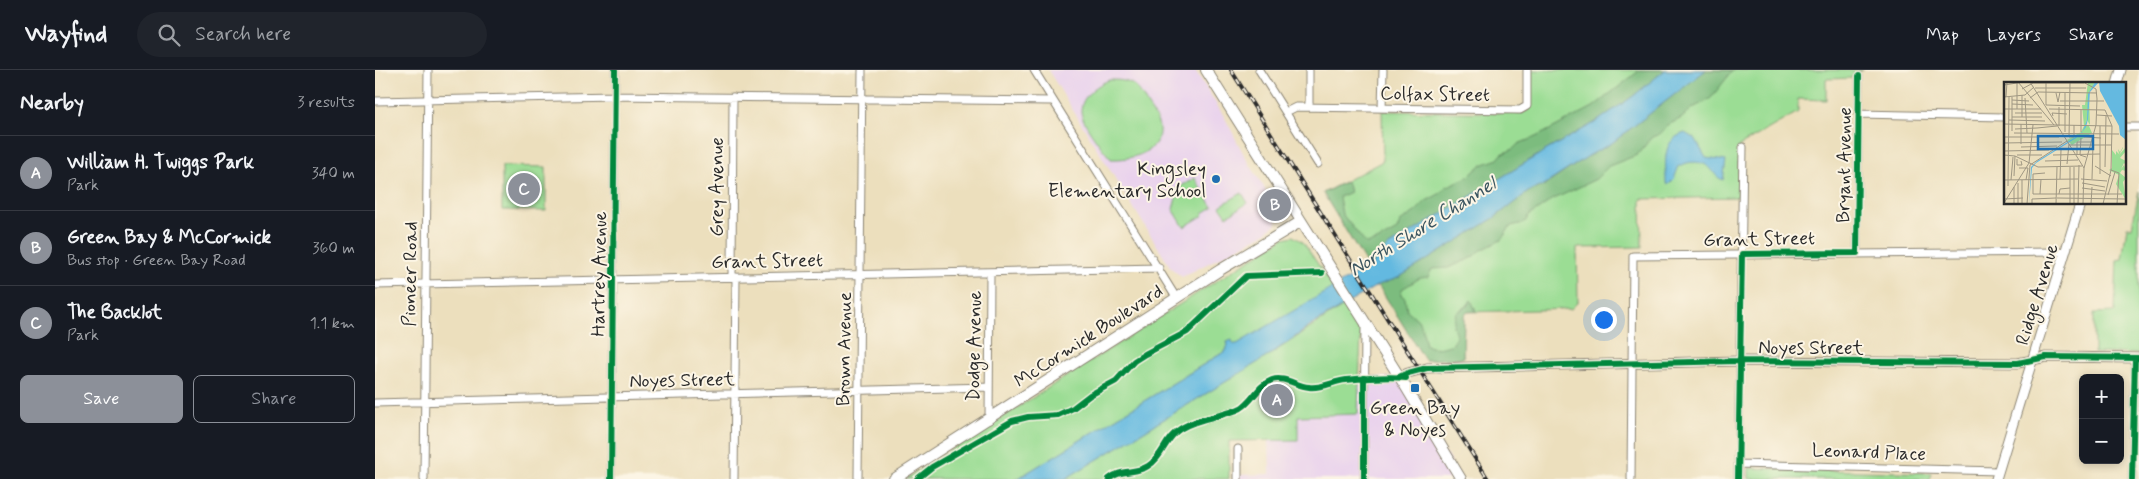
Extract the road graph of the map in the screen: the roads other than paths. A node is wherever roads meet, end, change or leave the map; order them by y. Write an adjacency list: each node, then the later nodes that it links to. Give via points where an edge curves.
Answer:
1 (428, 70): 14 (street, Pioneer Road)
2 (615, 70): 11 (street, Hartrey Avenue)
3 (862, 70): 13 (street, Brown Avenue)
4 (1034, 70): 16 (street)
5 (1206, 70): 25 (main road)
6 (1259, 70): 19 (street)
7 (1309, 70): 17 (street)
8 (1383, 70): 18 (street)
9 (1527, 70): 18 (street, Colfax Street, via 1525,108 1520,110)
10 (1859, 76): 20 (street, Bryant Avenue)
11 (615, 96): 12 (street); 14 (street); 33 (street, Hartrey Avenue)
12 (733, 97): 13 (street); 32 (street, Grey Avenue)
13 (862, 98): 16 (street); 31 (street, Brown Avenue)
14 (427, 100): 15 (street); 34 (street, Pioneer Road)
15 (375, 101)
16 (1052, 101): 29 (street)
17 (1309, 108): 18 (street, Colfax Street); 19 (street, Colfax Street, via 1296,107)
18 (1382, 108)
19 (1286, 112): 23 (street)
20 (1859, 114): 21 (street); 27 (street, Bryant Avenue)
21 (2004, 116)
22 (1743, 147): 28 (street)
23 (1318, 164)
24 (2081, 205): 26 (street, Ridge Avenue)
25 (1301, 222): 36 (main road, McCormick Boulevard); 37 (main road)
26 (2065, 252): 27 (street, Grant Street); 39 (street, Ridge Avenue)
27 (1857, 253): 28 (street, Grant Street)
28 (1742, 254): 40 (street); 41 (street, Grant Street, via 1633,256)
29 (1159, 268): 30 (street, Grant Street); 36 (street)
30 (991, 272): 31 (street, Grant Street); 44 (street, Dodge Avenue)
31 (860, 274): 32 (street, Grant Street); 45 (street, Brown Avenue)
32 (734, 277): 33 (street, Grant Street); 46 (street, Grey Avenue)
33 (613, 280): 34 (street, Grant Street); 47 (street, Hartrey Avenue)
34 (426, 284): 35 (street, Grant Street); 48 (street, Pioneer Road)
35 (375, 285)
36 (1177, 299): 50 (main road, McCormick Boulevard)
37 (1365, 323): 42 (main road); 43 (street)
38 (2137, 358): 39 (street, Noyes Street, via 2046,357); 64 (street)
39 (2033, 360): 40 (street, Noyes Street, via 2019,363); 53 (street, Ridge Avenue)
40 (1740, 361): 41 (street, Noyes Street); 52 (street)
41 (1633, 364): 42 (street, Noyes Street, via 1437,368 1410,378); 62 (street)
42 (1399, 377): 43 (street, Noyes Street); 61 (main road)
43 (1364, 378): 60 (street)
44 (989, 387): 45 (street, Noyes Street); 50 (street, Dodge Avenue)
45 (859, 391): 46 (street, Noyes Street); 54 (street, Brown Avenue)
46 (735, 394): 47 (street, Noyes Street); 57 (street, Grey Avenue)
47 (612, 397): 48 (street, Noyes Street); 56 (street, Hartrey Avenue)
48 (424, 402): 49 (street, Noyes Street); 55 (street, Pioneer Road)
49 (375, 403)
50 (989, 420): 58 (main road, McCormick Boulevard)
51 (1238, 449): 59 (street)
52 (1739, 464): 53 (street, Leonard Place); 63 (street)
53 (1997, 475)
54 (859, 478)
55 (424, 479)
56 (611, 479)
57 (734, 479)
58 (894, 479)
59 (1238, 479)
60 (1363, 479)
61 (1461, 479)
62 (1631, 479)
63 (1738, 479)
64 (2132, 479)

